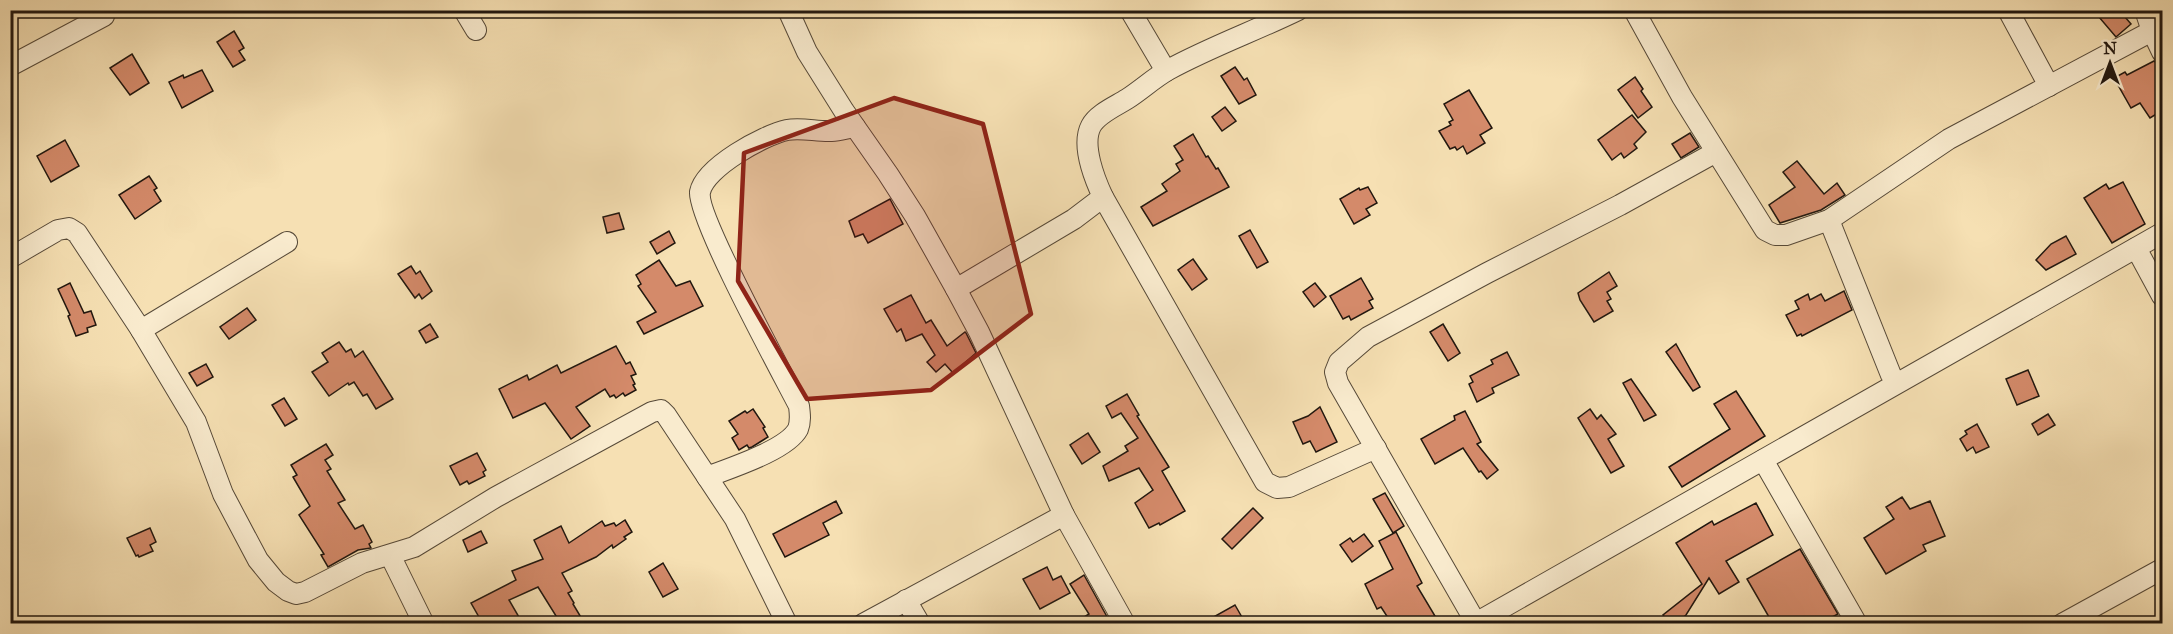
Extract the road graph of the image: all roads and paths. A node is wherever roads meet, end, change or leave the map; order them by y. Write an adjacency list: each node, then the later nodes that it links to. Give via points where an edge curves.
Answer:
1 (464, 10): 9 (street)
2 (788, 10): 15 (street, via 807,52)
3 (1130, 10): 13 (street)
4 (1298, 10): 13 (street)
5 (1634, 10): 16 (street)
6 (2008, 10): 14 (street)
7 (2145, 10): 10 (street)
8 (104, 16): 12 (street)
9 (476, 30)
10 (2152, 31): 11 (street); 14 (street)
11 (2163, 52)
12 (10, 66)
13 (1166, 71): 17 (street, via 1091,126 1090,163)
14 (2049, 86): 18 (street, via 1949,139)
15 (855, 127): 23 (street, via 915,216); 31 (street, via 832,131 788,129 760,139 733,154 700,192 720,250 799,406 801,419 785,442)
16 (1716, 152): 18 (street, via 1765,230 1786,235); 29 (street, via 1368,337 1339,362 1335,372 1338,383)
17 (1103, 197): 23 (street, via 1074,219); 29 (street, via 1265,482 1277,488 1289,487)
18 (1829, 220): 27 (street)
19 (2163, 233): 21 (street)
20 (287, 242): 25 (street)
21 (2136, 248): 24 (street); 26 (street)
22 (10, 258): 25 (street, via 58,230 69,228 77,233)
23 (956, 289): 32 (street)
24 (2163, 296)
25 (141, 330): 33 (street, via 196,422 223,494 258,560 276,582 296,594)
26 (1959, 349): 27 (street, via 1940,350); 28 (street)
27 (1891, 375): 28 (street)
28 (1858, 406): 30 (street)
29 (1376, 448): 37 (street)
30 (1763, 460): 36 (street); 37 (street)
31 (707, 477): 33 (street, via 666,415 661,410 652,412 496,497 414,547); 39 (street, via 735,519)
32 (1064, 515): 35 (street); 42 (street)
33 (390, 555): 38 (street)
34 (2163, 569): 43 (street)
35 (906, 600): 40 (street); 41 (street)
36 (1849, 621)
37 (1475, 623)
38 (424, 624)
39 (787, 624)
40 (863, 624)
41 (920, 624)
42 (1125, 624)
43 (2062, 624)

